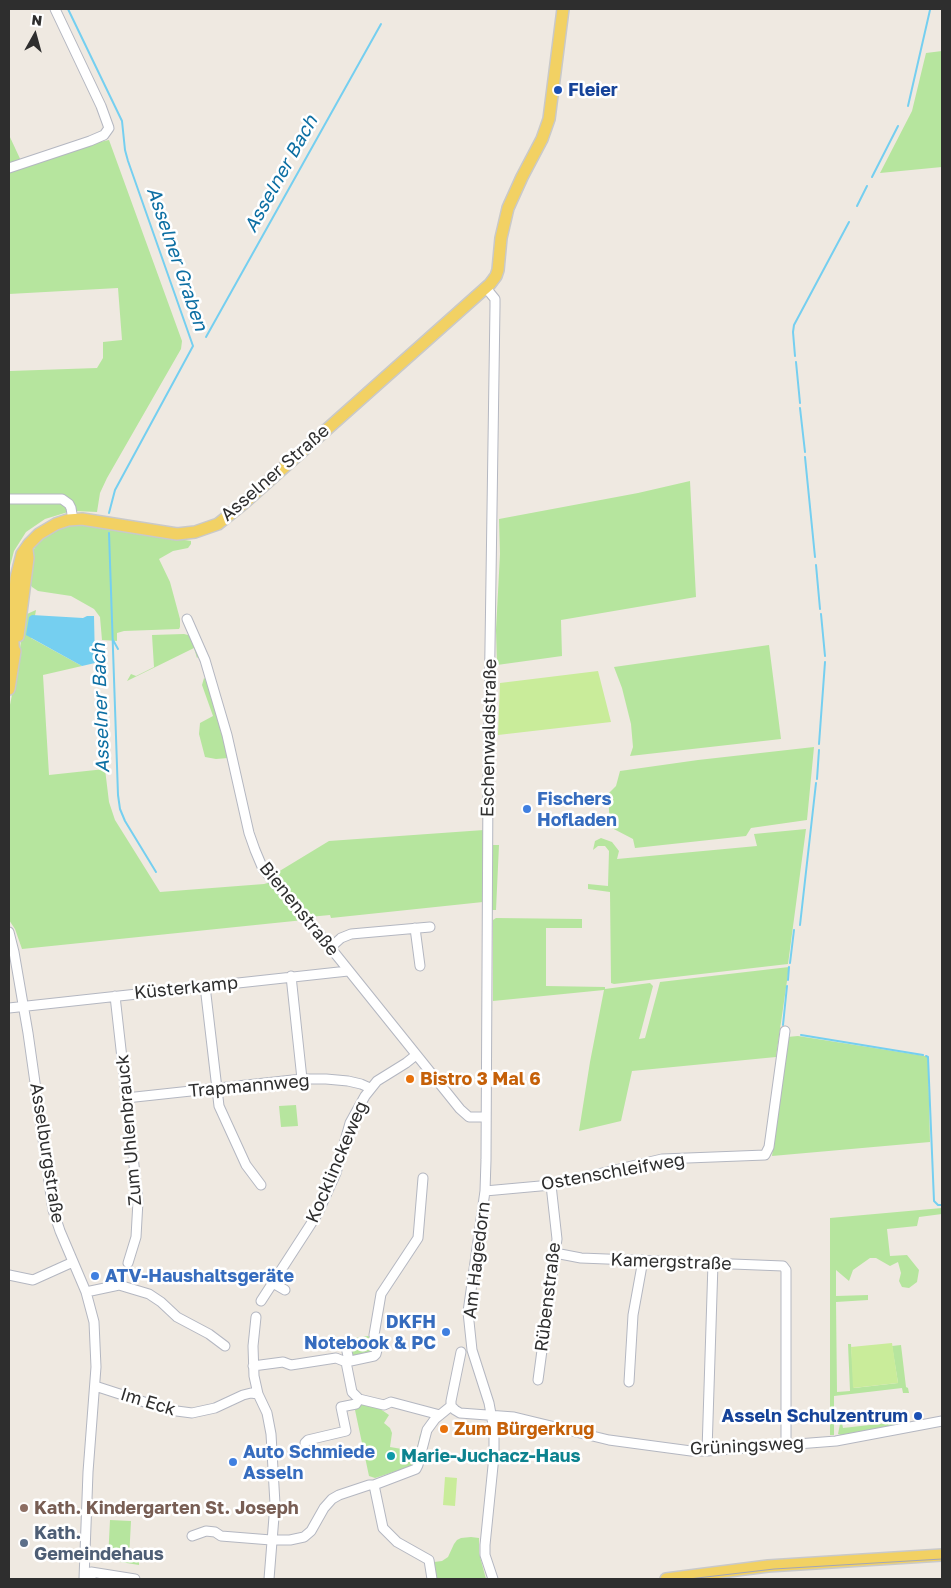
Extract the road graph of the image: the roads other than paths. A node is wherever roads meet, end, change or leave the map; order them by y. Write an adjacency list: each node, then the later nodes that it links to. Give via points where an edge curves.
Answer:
1 (55, 9): 3 (street, via 110,128 104,135 90,141)
2 (563, 9): 4 (main road, Asselner Straße, via 549,119 508,208 498,270)
3 (9, 168)
4 (486, 288): 6 (main road, Asselner Straße, via 218,524 177,534 93,520); 28 (street, Eschenwaldstraße, via 494,299)
5 (9, 499): 6 (street, via 62,499 69,504)
6 (73, 520): 7 (main road, Asselner Straße, via 56,524 32,539 18,565)
7 (15, 592): 8 (main road, Asselner Straße)
8 (14, 610): 10 (main road, Asselner Straße, via 17,646)
9 (187, 620): 14 (street, Bienenstraße, via 207,669 260,863)
10 (9, 689)
11 (430, 927): 12 (street)
12 (416, 928): 14 (street, via 352,934 341,938); 15 (street)
13 (9, 932): 20 (street, Asselburgstraße)
14 (330, 948): 16 (street, Bienenstraße)
15 (420, 966)
16 (348, 971): 17 (street, Küsterkamp); 23 (street, Bienenstraße)
17 (291, 976): 18 (street, Küsterkamp); 24 (street)
18 (205, 986): 19 (street, Küsterkamp); 25 (street)
19 (115, 996): 20 (street, Küsterkamp); 27 (street, Zum Uhlenbrauck)
20 (23, 1007): 21 (street, Küsterkamp); 35 (street, Asselburgstraße, via 53,1210)
21 (9, 1008)
22 (785, 1031): 31 (street, Ostenschleifweg, via 769,1147 765,1155 662,1160)
23 (416, 1055): 26 (street, Kocklinckeweg); 28 (street, Bienenstraße, via 465,1114)
24 (302, 1079): 25 (street, Trapmannweg); 26 (street, Trapmannweg, via 348,1081)
25 (217, 1088): 27 (street, Trapmannweg); 30 (street, via 219,1106 246,1164)
26 (370, 1088): 39 (street, Kocklinckeweg, via 350,1123 336,1173 318,1213)
27 (126, 1098): 36 (street, Zum Uhlenbrauck, via 138,1201 136,1237)
28 (486, 1118): 32 (street, Eschenwaldstraße)
29 (424, 1178): 47 (street, via 418,1238 382,1294 374,1335 376,1354)
30 (261, 1184)
31 (551, 1185): 32 (street, Ostenschleifweg); 33 (street, Rübenstraße, via 557,1239)
32 (485, 1191): 56 (street, Am Hagedorn, via 468,1321 472,1350)
33 (555, 1254): 34 (street, Kamergstraße); 49 (street, Rübenstraße)
34 (643, 1260): 37 (street, Kamergstraße); 50 (street, via 633,1314)
35 (73, 1262): 38 (street, via 33,1280); 41 (street, Asselburgstraße)
36 (128, 1262)
37 (713, 1263): 59 (street, Kamergstraße, via 780,1265 785,1268); 60 (street)
38 (9, 1275)
39 (273, 1283): 40 (street); 42 (street, Kocklinckeweg)
40 (286, 1290)
41 (86, 1292): 44 (street, via 118,1285 142,1292); 51 (street, Asselburgstraße, via 94,1322)
42 (261, 1301)
43 (256, 1317): 48 (street)
44 (225, 1346)
45 (346, 1347): 47 (street)
46 (461, 1352): 54 (street)
47 (346, 1362): 48 (street, via 336,1358 291,1365 283,1362); 53 (street, via 352,1392)
48 (253, 1366): 52 (street)
49 (538, 1380)
50 (629, 1382)
51 (95, 1386): 52 (street, Im Eck, via 169,1410 192,1414 215,1408 242,1395); 65 (street, Asselburgstraße)
52 (258, 1394): 63 (street, via 267,1413 271,1434 275,1504)
53 (360, 1399): 55 (street, via 384,1405 391,1402); 58 (street, via 356,1404 341,1407 346,1431)
54 (451, 1406): 55 (street); 56 (street, via 460,1412)
55 (440, 1415): 61 (street, via 427,1430 416,1469)
56 (492, 1415): 60 (street, Grüningsweg, via 514,1417 609,1440); 70 (street, Am Hagedorn, via 494,1456 484,1545)
57 (942, 1421): 59 (street, Grüningsweg, via 836,1441)
58 (305, 1443)
59 (786, 1445): 60 (street, Grüningsweg)
60 (707, 1451)
61 (374, 1485): 63 (street, via 363,1486 332,1499 304,1537); 69 (street, via 384,1528 397,1542 429,1560)
62 (192, 1536): 63 (street, via 206,1531 221,1536)
63 (271, 1540): 68 (street)
64 (942, 1555): 71 (main road, via 768,1566)
65 (84, 1579)
66 (91, 1579): 67 (street, via 91,1572)
67 (134, 1579)
68 (269, 1579)
69 (432, 1579)
70 (493, 1579)
71 (666, 1579)

